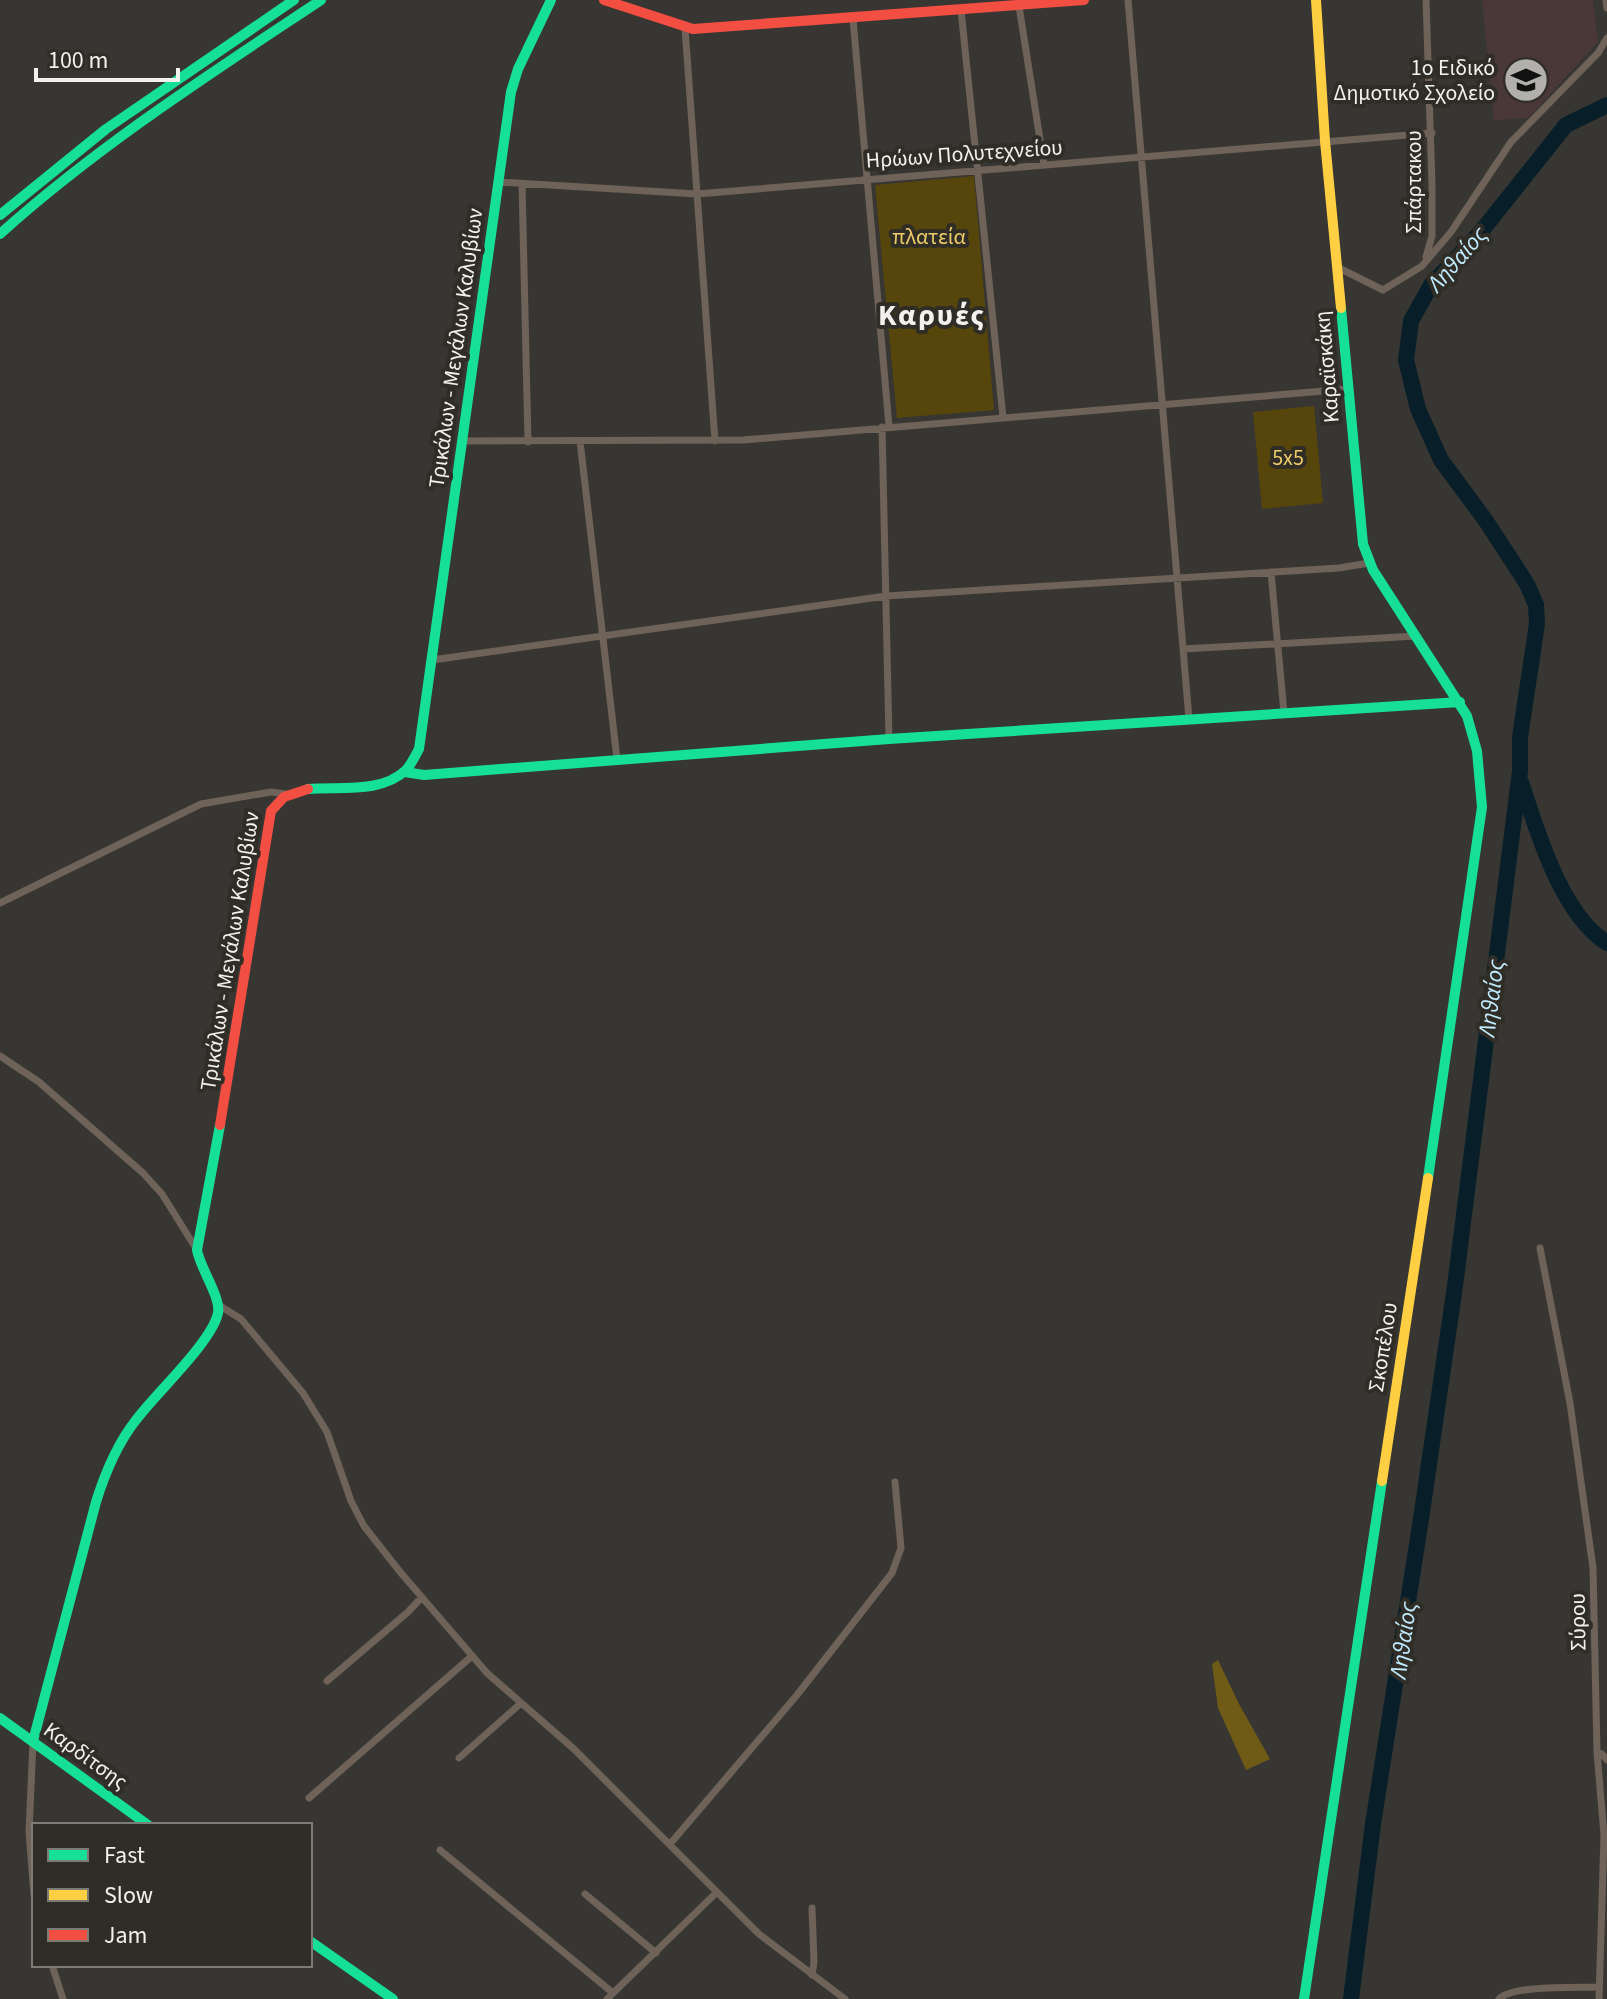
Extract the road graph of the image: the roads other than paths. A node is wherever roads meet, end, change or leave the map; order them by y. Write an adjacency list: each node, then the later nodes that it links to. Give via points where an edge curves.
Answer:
1 (294, 0): 25 (street, via 112,122)
2 (321, 0): 26 (street, via 121,134)
3 (551, 0): 22 (street, Τρικάλων - Μεγάλων Καλυβίων, via 513,84)
4 (604, 0): 14 (street)
5 (1084, 0): 10 (street)
6 (1128, 0): 18 (street)
7 (1316, 0): 17 (street, Καραϊσκάκη)
8 (1426, 0): 16 (street, Σπάρτακου)
9 (1606, 0): 11 (street)
10 (1019, 6): 12 (street); 19 (street)
11 (1607, 8)
12 (961, 10): 13 (street); 20 (street)
13 (853, 19): 14 (street); 21 (street)
14 (685, 28): 24 (street)
15 (1607, 38): 27 (street, via 1511,142)
16 (1432, 133): 17 (street, Ηρώων Πολυτεχνείου); 27 (street, Σπάρτακου, via 1432,236)
17 (1325, 141): 18 (street, Ηρώων Πολυτεχνείου); 28 (street, Καραϊσκάκη)
18 (1141, 157): 19 (street, Ηρώων Πολυτεχνείου); 30 (street)
19 (1044, 165): 20 (street, Ηρώων Πολυτεχνείου)
20 (978, 170): 21 (street, Ηρώων Πολυτεχνείου); 31 (street)
21 (867, 178): 24 (street, Ηρώων Πολυτεχνείου); 32 (street)
22 (498, 182): 23 (street, Ηρώων Πολυτεχνείου); 33 (street, Τρικάλων - Μεγάλων Καλυβίων)
23 (522, 184): 24 (street, Ηρώων Πολυτεχνείου); 36 (street)
24 (697, 194): 35 (street)
25 (0, 215)
26 (0, 234)
27 (1422, 266): 28 (street, via 1383,290)
28 (1337, 267): 29 (street, Καραϊσκάκη)
29 (1348, 389): 30 (street); 37 (street, Καραϊσκάκη, via 1361,533)
30 (1163, 404): 31 (street); 39 (street)
31 (1003, 417): 32 (street)
32 (886, 427): 35 (street); 40 (street)
33 (463, 441): 36 (street); 45 (street, Τρικάλων - Μεγάλων Καλυβίων)
34 (580, 441): 35 (street); 36 (street); 42 (street)
35 (715, 441)
36 (528, 442)
37 (1369, 563): 38 (street); 41 (street, Καραϊσκάκη)
38 (1271, 572): 39 (street); 43 (street)
39 (1177, 578): 40 (street); 44 (street)
40 (886, 596): 42 (street); 49 (street)
41 (1417, 636): 43 (street); 46 (street, Καραϊσκάκη)
42 (603, 637): 45 (street); 50 (street)
43 (1277, 644): 44 (street); 47 (street)
44 (1183, 649): 48 (street)
45 (432, 660): 51 (street, Τρικάλων - Μεγάλων Καλυβίων, via 419,749)
46 (1460, 702): 47 (street); 85 (street, Σκοπέλου, via 1477,751 1481,821)
47 (1284, 713): 48 (street)
48 (1189, 719): 49 (street)
49 (889, 739): 50 (street)
50 (617, 759): 51 (street, via 424,775)
51 (405, 772): 52 (street, Τρικάλων - Μεγάλων Καλυβίων, via 381,783)
52 (286, 794): 53 (street, via 201,804); 56 (street, Τρικάλων - Μεγάλων Καλυβίων, via 274,804 268,823)
53 (0, 903)
54 (0, 1056): 56 (street, via 39,1082 143,1173)
55 (1540, 1248): 65 (street, Σύρου, via 1590,1539)
56 (197, 1250): 57 (street, Τρικάλων - Μεγάλων Καλυβίων)
57 (217, 1304): 59 (street, via 241,1319 303,1393 327,1432 364,1526); 64 (street, via 214,1323 137,1418 109,1466)
58 (895, 1482): 70 (street, via 901,1548 892,1573)
59 (422, 1597): 60 (street); 61 (street)
60 (472, 1656): 62 (street); 68 (street)
61 (327, 1681)
62 (520, 1704): 66 (street); 70 (street)
63 (0, 1718): 64 (street, Καρδίτσης)
64 (33, 1741): 69 (street, Καρδίτσης); 72 (street)
65 (1597, 1752): 67 (street); 80 (street, Σύρου, via 1604,1835)
66 (459, 1758)
67 (1607, 1760)
68 (309, 1798)
69 (145, 1823)
70 (670, 1844): 73 (street)
71 (440, 1850): 81 (street)
72 (32, 1865)
73 (717, 1892): 77 (street); 79 (street)
74 (585, 1894): 77 (street)
75 (812, 1908): 79 (street)
76 (312, 1942): 83 (street)
77 (656, 1953): 81 (street)
78 (53, 1967): 82 (street)
79 (812, 1975): 84 (street)
80 (1599, 1987): 86 (street, via 1517,1992); 87 (street, Σύρου)
81 (610, 1996)
82 (63, 1999)
83 (393, 1999)
84 (845, 1999)
85 (1304, 1999)
86 (1499, 1999)
87 (1599, 1999)

